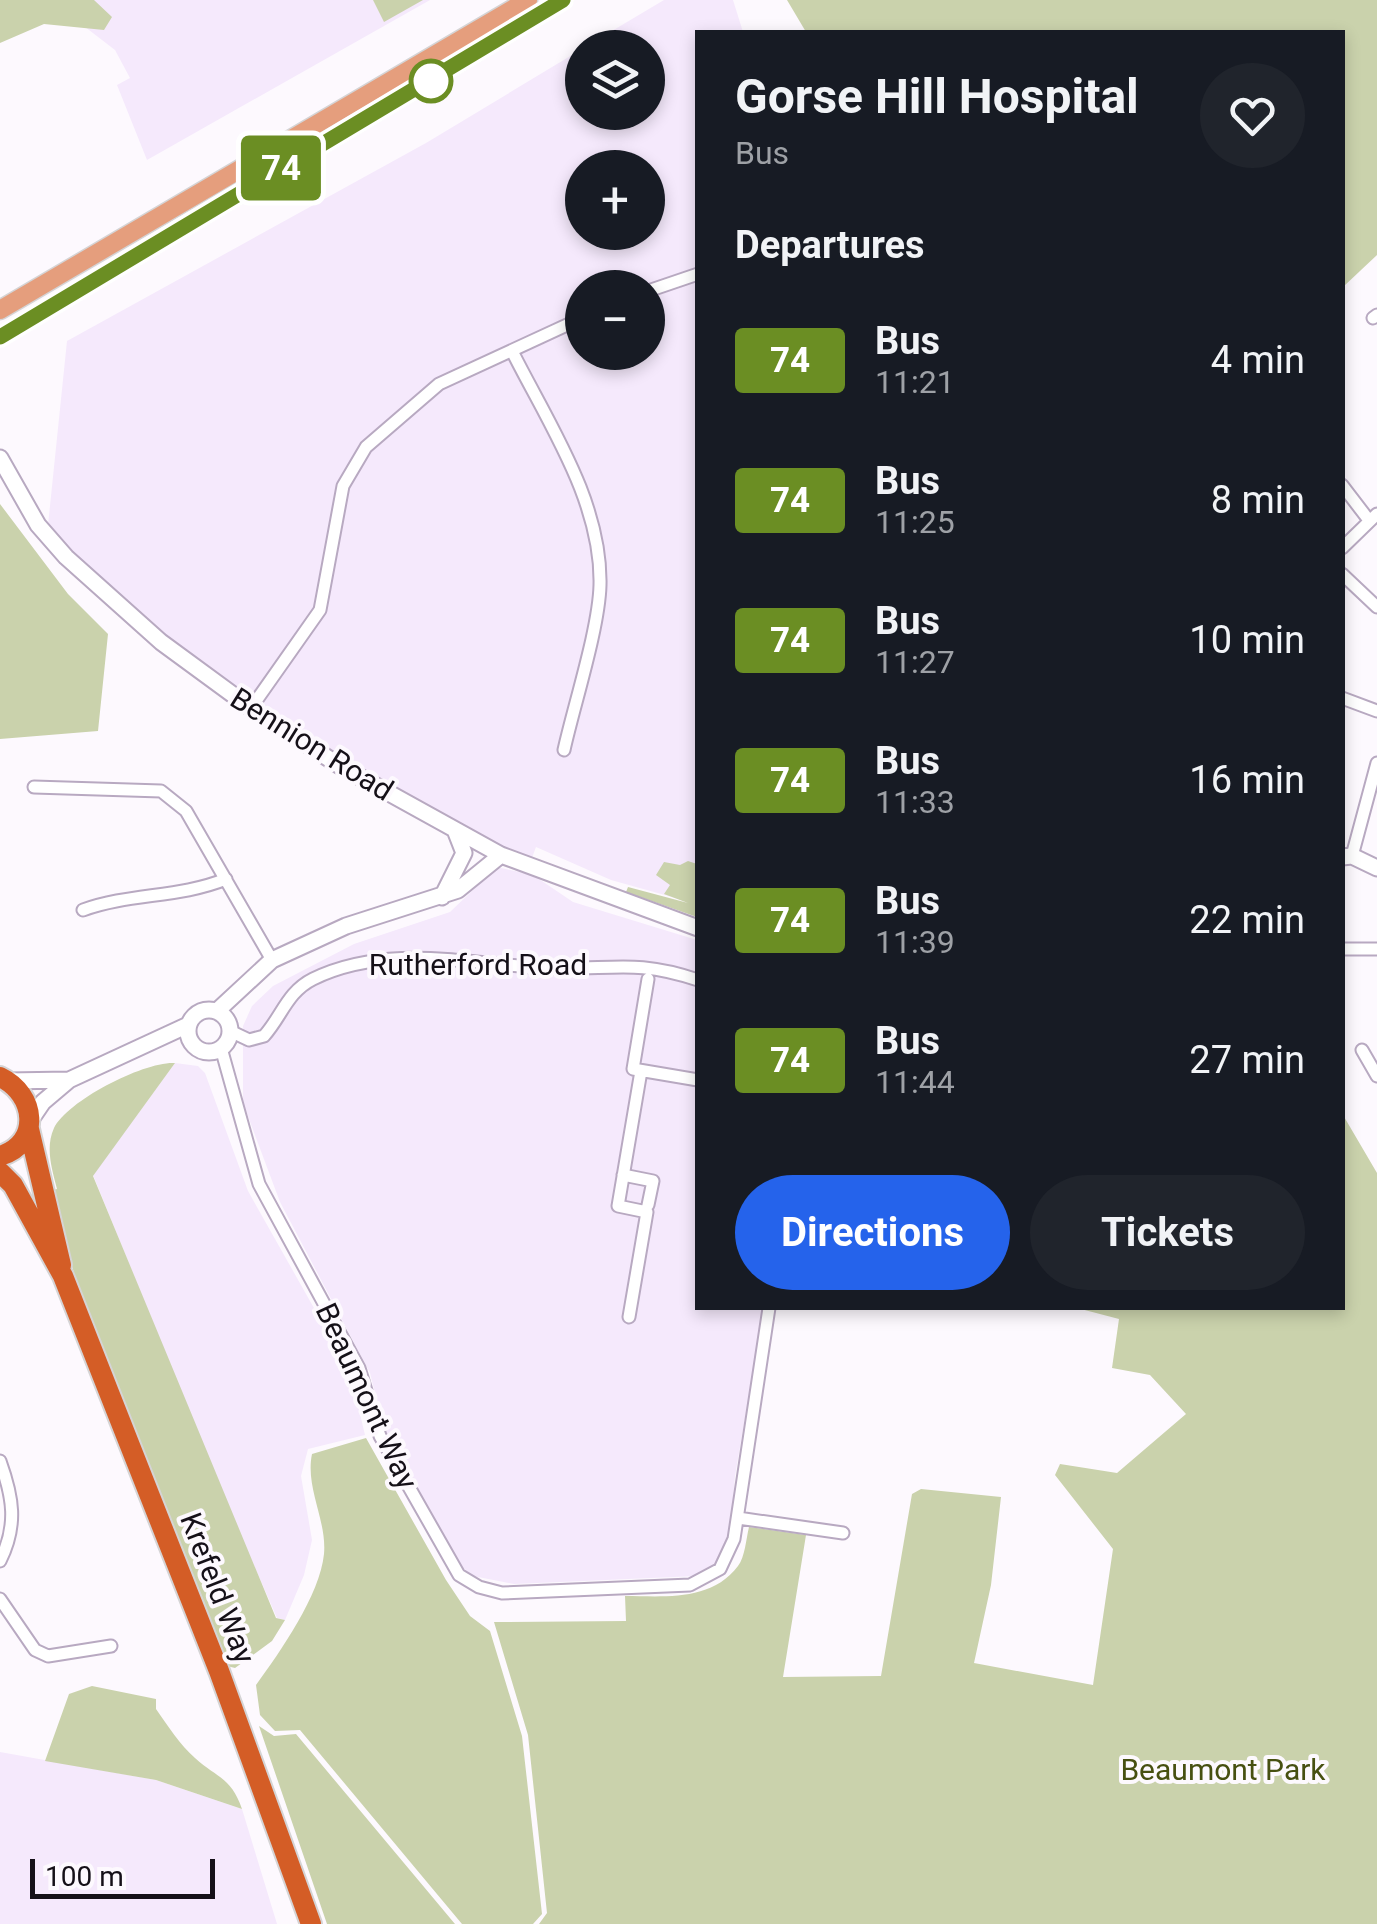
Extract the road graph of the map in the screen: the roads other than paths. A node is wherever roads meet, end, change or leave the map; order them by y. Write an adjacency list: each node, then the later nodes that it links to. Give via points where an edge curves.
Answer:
1 (528, 0): 5 (main road)
2 (563, 0): 7 (main road)
3 (695, 275): 4 (street)
4 (665, 285)
5 (0, 310)
6 (565, 326): 8 (street)
7 (0, 336)
8 (512, 350): 16 (street, via 438,384 366,447 343,486 320,610); 18 (street, via 587,504 597,542 600,588)
9 (0, 458): 16 (street, Bennion Road, via 38,525 66,557 162,642)
10 (1345, 487): 11 (street)
11 (1373, 517): 12 (street)
12 (1345, 545)
13 (1345, 577): 14 (street)
14 (1377, 607)
15 (1345, 699): 17 (street)
16 (251, 708): 21 (street, Bennion Road)
17 (1377, 711)
18 (564, 750)
19 (1377, 763): 23 (street)
20 (34, 787): 25 (street, via 161,791 186,811)
21 (455, 830): 22 (street, Bennion Road); 26 (street, via 464,853)
22 (501, 854): 26 (street); 28 (street, Bennion Road)
23 (1347, 857): 24 (street)
24 (1377, 868)
25 (226, 879): 27 (street); 31 (street)
26 (442, 897): 31 (street, via 346,926)
27 (83, 910)
28 (695, 927)
29 (1345, 949): 30 (street)
30 (1377, 949)
31 (272, 960): 34 (street)
32 (648, 979): 39 (street, via 634,1069)
33 (695, 979): 35 (street, Rutherford Road, via 639,964 360,962 310,980 290,996 264,1036 249,1040)
34 (216, 1011): 35 (street); 36 (street, via 195,1014)
35 (230, 1031): 37 (street)
36 (189, 1033): 37 (street, via 202,1051); 42 (street)
37 (221, 1048): 53 (street, Beaumont Way, via 259,1184 360,1368 380,1436 458,1575 502,1593 690,1586 720,1569)
38 (1362, 1050): 40 (street)
39 (641, 1071): 43 (street); 47 (street)
40 (1377, 1076)
41 (2, 1078): 42 (street); 44 (highway, Krefeld Way, via 28,1102)
42 (69, 1080): 44 (street, via 43,1102)
43 (695, 1080)
44 (30, 1125): 45 (highway, via 17,1148); 49 (highway, Krefeld Way)
45 (0, 1156)
46 (0, 1172): 49 (highway, Krefeld Way)
47 (623, 1176): 48 (street, via 653,1181); 51 (street, via 618,1206 647,1212)
48 (648, 1205)
49 (63, 1276): 58 (highway, Krefeld Way)
50 (769, 1310): 53 (street, Beaumont Way)
51 (629, 1317)
52 (0, 1460): 55 (street, via 14,1509)
53 (738, 1518): 54 (street)
54 (844, 1533)
55 (0, 1561)
56 (0, 1599): 57 (street, via 35,1650 48,1656)
57 (111, 1646)
58 (311, 1924)

